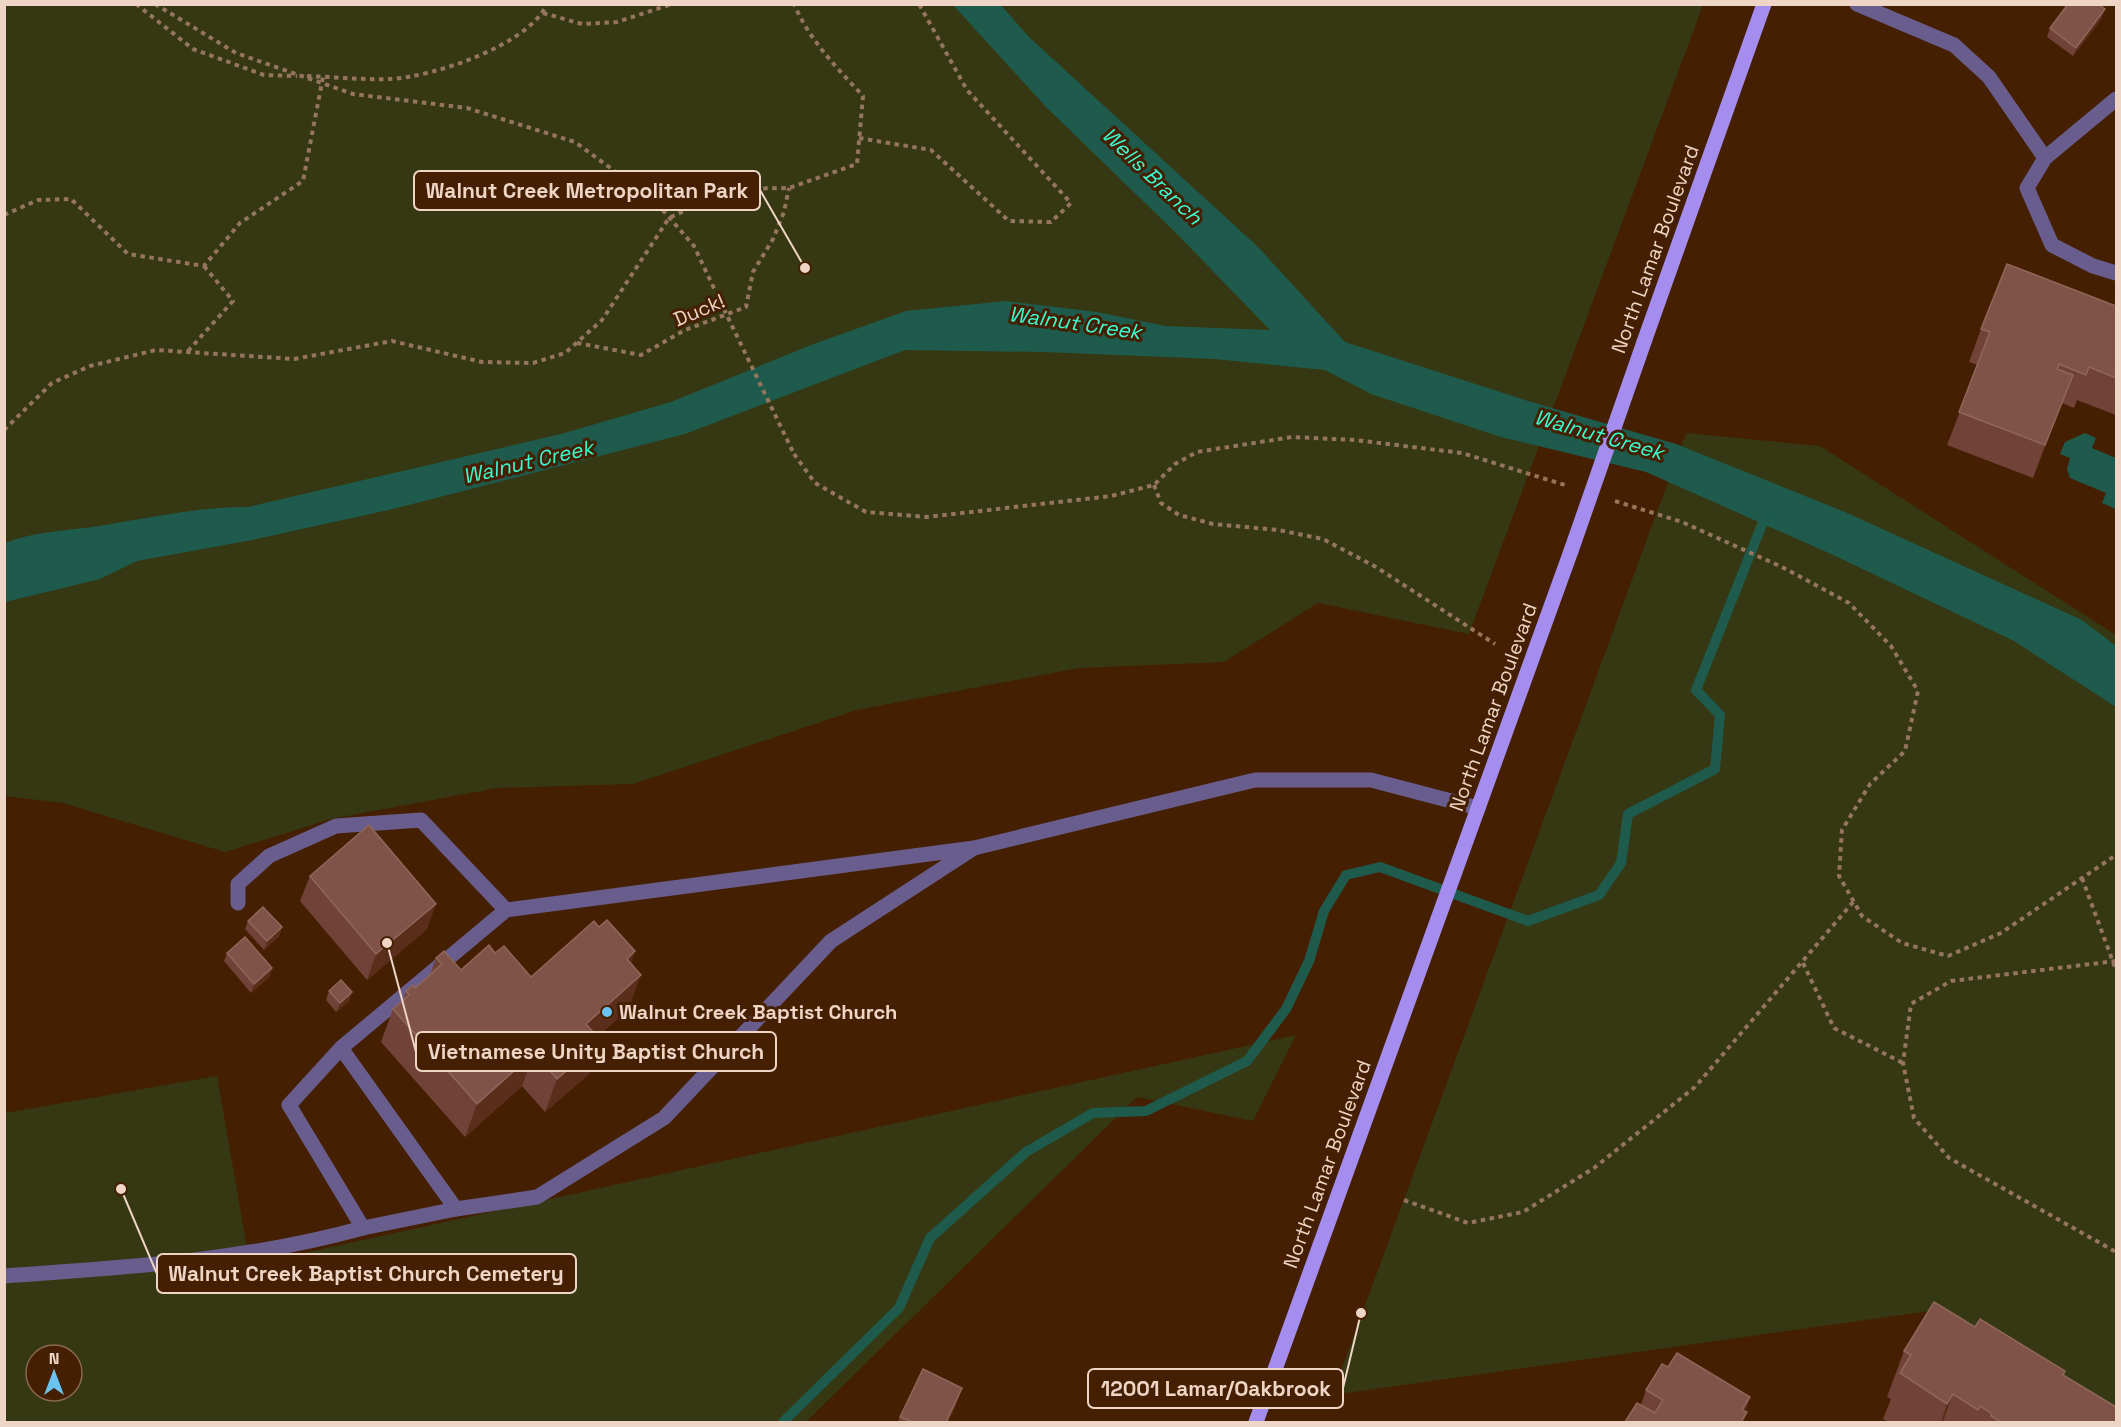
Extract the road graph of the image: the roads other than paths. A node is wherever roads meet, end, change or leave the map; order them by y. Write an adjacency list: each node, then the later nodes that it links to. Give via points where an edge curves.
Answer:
1 (1764, 4): 6 (main road, North Lamar Boulevard, bridge)
2 (1857, 4): 4 (street, via 1954,45 1989,77)
3 (2114, 102): 4 (street)
4 (2045, 158): 5 (street, via 2027,188 2052,245)
5 (2116, 273)
6 (1476, 814): 7 (street, via 1371,780 1255,780); 14 (main road, North Lamar Boulevard)
7 (974, 848): 9 (street); 11 (street, via 831,940 664,1118 537,1197)
8 (238, 903): 9 (street, via 238,884 269,856 336,826 421,820)
9 (506, 910): 10 (street)
10 (340, 1048): 11 (street); 12 (street, via 289,1105)
11 (456, 1209): 12 (street)
12 (363, 1228): 13 (street, via 304,1244 192,1262)
13 (4, 1276)
14 (1256, 1422)

